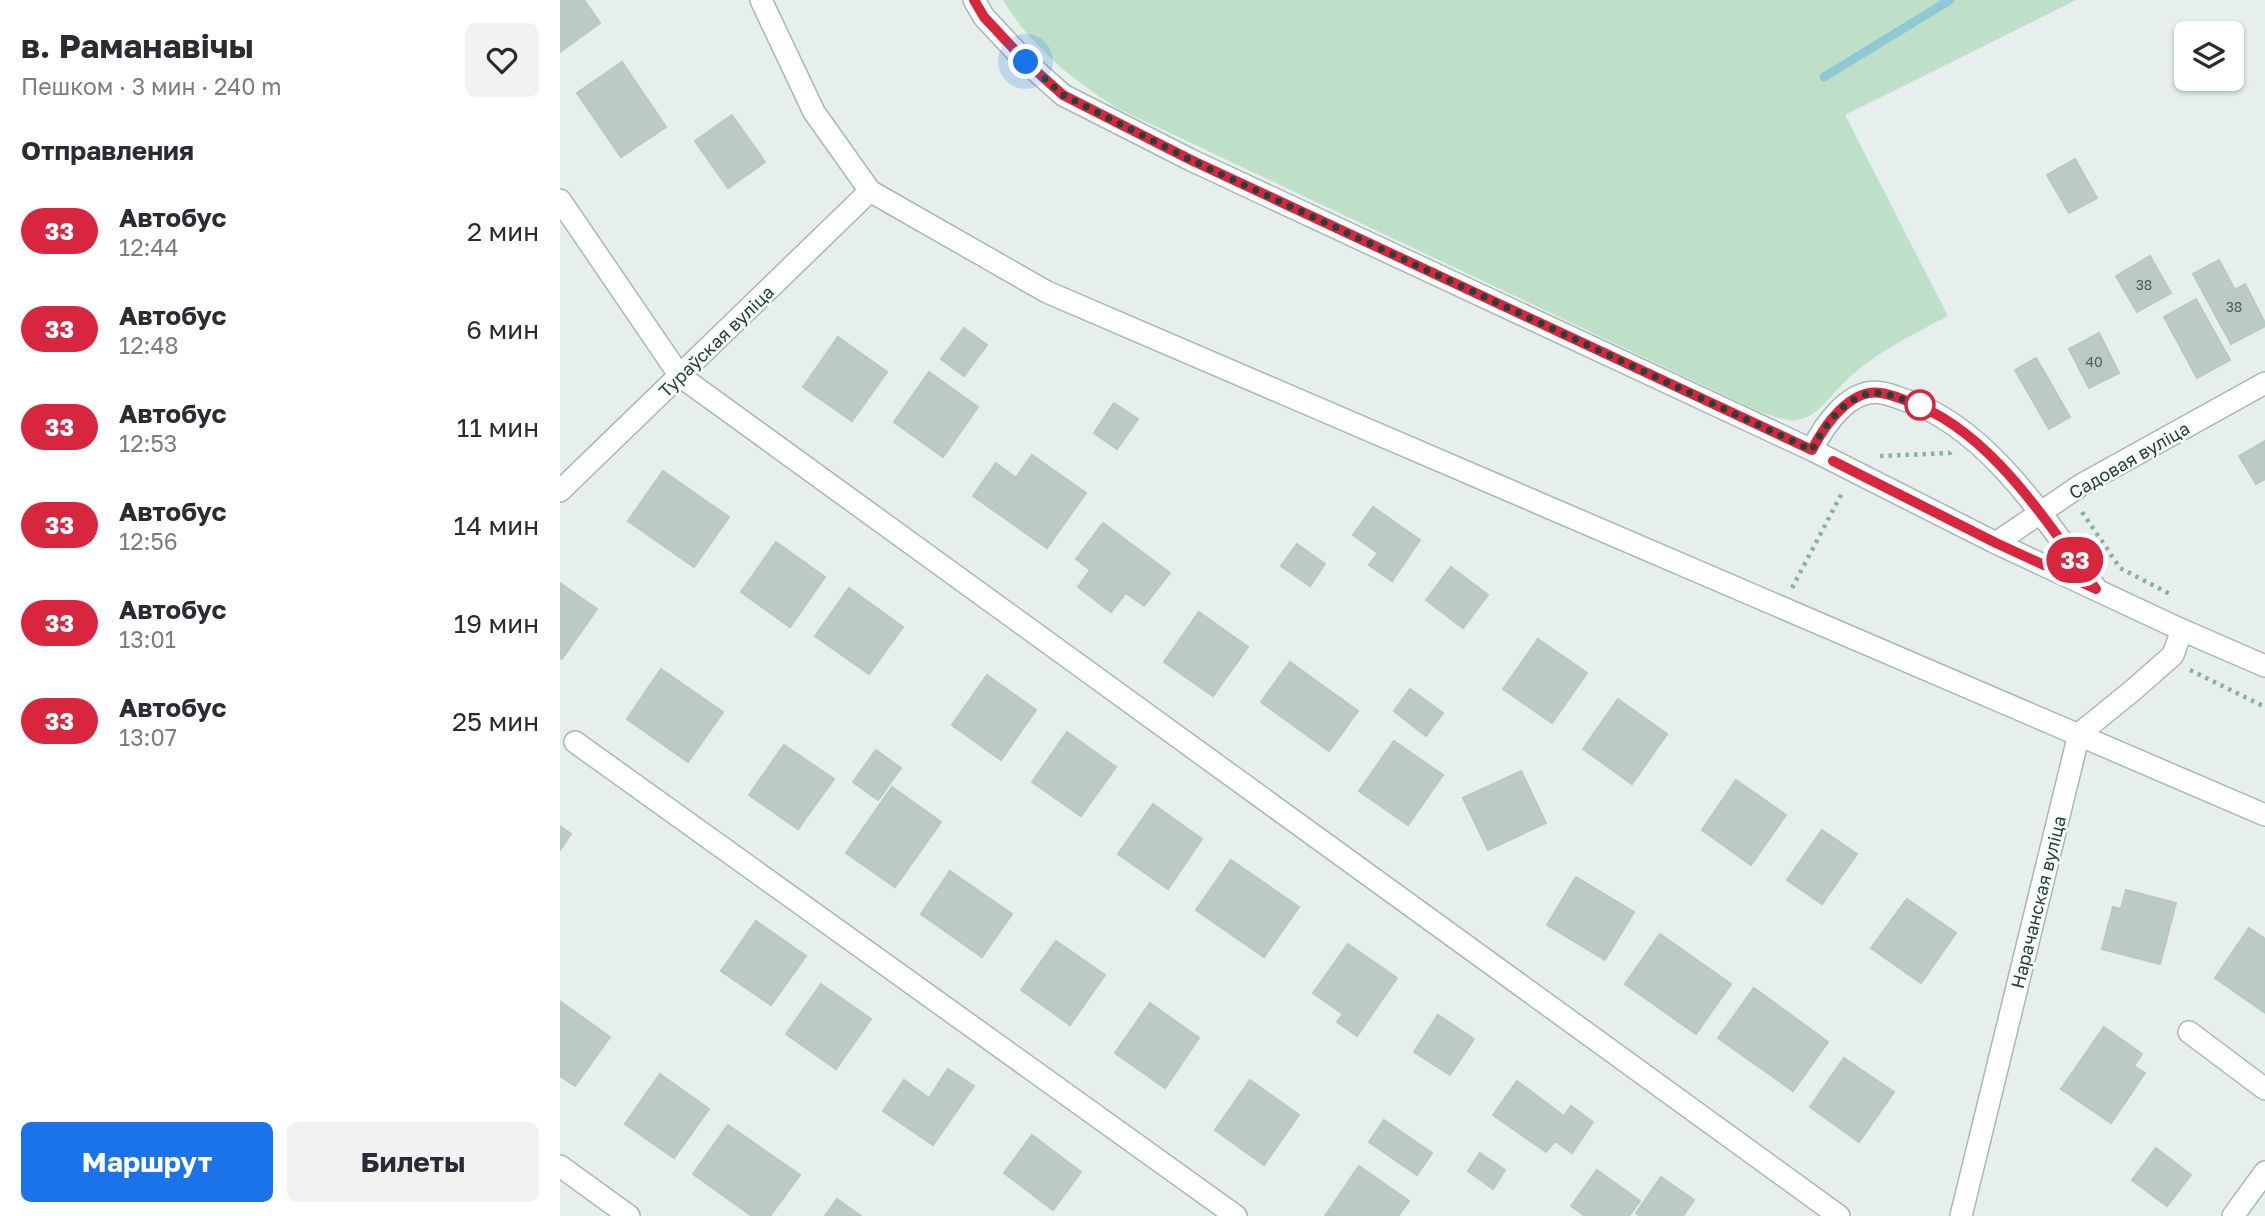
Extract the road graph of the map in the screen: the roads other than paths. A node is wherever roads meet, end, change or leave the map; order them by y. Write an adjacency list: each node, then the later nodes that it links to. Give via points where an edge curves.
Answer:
1 (761, 0): 3 (street, via 814,112)
2 (974, 0): 7 (street, via 1026,62 1063,95 1191,160)
3 (870, 191): 5 (street, Тураўская вуліца); 14 (street, via 1047,292)
4 (560, 200): 5 (street)
5 (680, 376): 8 (street, Тураўская вуліца); 23 (street)
6 (2265, 383): 9 (street, Садовая вуліца, via 2081,485)
7 (1812, 450): 9 (street, via 1820,432 1848,402 1881,392 1920,405 1962,430); 10 (street)
8 (560, 491)
9 (2040, 513): 10 (street, Садовая вуліца); 11 (street)
10 (1996, 543): 11 (street)
11 (2096, 589): 12 (street)
12 (2182, 630): 13 (street); 14 (street, via 2173,654)
13 (2265, 666)
14 (2079, 734): 16 (street); 24 (street, Нарачанская вуліца)
15 (575, 742): 22 (street)
16 (2265, 815)
17 (2189, 1031): 18 (street)
18 (2265, 1089)
19 (560, 1166): 21 (street)
20 (2265, 1172): 25 (street)
21 (629, 1216)
22 (1236, 1216)
23 (1839, 1216)
24 (1961, 1216)
25 (2233, 1216)

